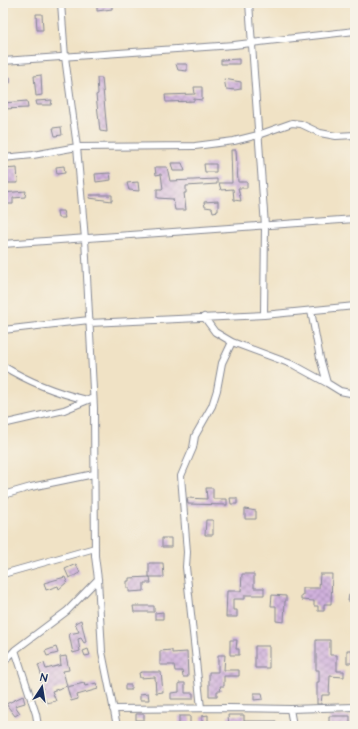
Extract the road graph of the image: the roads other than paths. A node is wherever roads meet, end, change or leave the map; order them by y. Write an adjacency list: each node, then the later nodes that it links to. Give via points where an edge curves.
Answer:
1 (61, 3): 5 (street)
2 (249, 3): 4 (street)
3 (355, 31): 4 (street)
4 (251, 44): 5 (street); 7 (street)
5 (65, 56): 6 (street); 9 (street)
6 (3, 61)
7 (258, 135): 8 (street, via 292,123 301,124 320,133); 9 (street, via 195,146); 12 (street)
8 (355, 136)
9 (77, 147): 10 (street); 13 (street)
10 (3, 158)
11 (355, 219): 12 (street)
12 (266, 226): 13 (street); 17 (street)
13 (85, 239): 14 (street); 19 (street)
14 (3, 244)
15 (355, 306): 16 (street)
16 (311, 311): 17 (street); 23 (street)
17 (264, 314): 18 (street)
18 (204, 318): 19 (street); 21 (street, via 215,332)
19 (89, 322): 20 (street); 25 (street)
20 (3, 330)
21 (232, 342): 23 (street, via 294,365); 36 (street, via 222,362 212,406 196,436 181,476 186,566)
22 (3, 366): 26 (street, via 39,385)
23 (327, 383): 24 (street)
24 (355, 394)
25 (93, 398): 26 (street); 28 (street)
26 (87, 400): 27 (street, via 64,410)
27 (3, 424)
28 (94, 474): 29 (street); 30 (street)
29 (3, 495)
30 (95, 548): 31 (street); 32 (street)
31 (3, 574)
32 (98, 579): 33 (street, via 67,611); 37 (street, via 102,652)
33 (15, 650): 34 (street); 39 (street)
34 (3, 662)
35 (355, 707): 38 (street)
36 (201, 708): 37 (street); 38 (street)
37 (113, 709): 40 (street)
38 (290, 709): 41 (street)
39 (38, 726)
40 (117, 726)
41 (292, 726)

